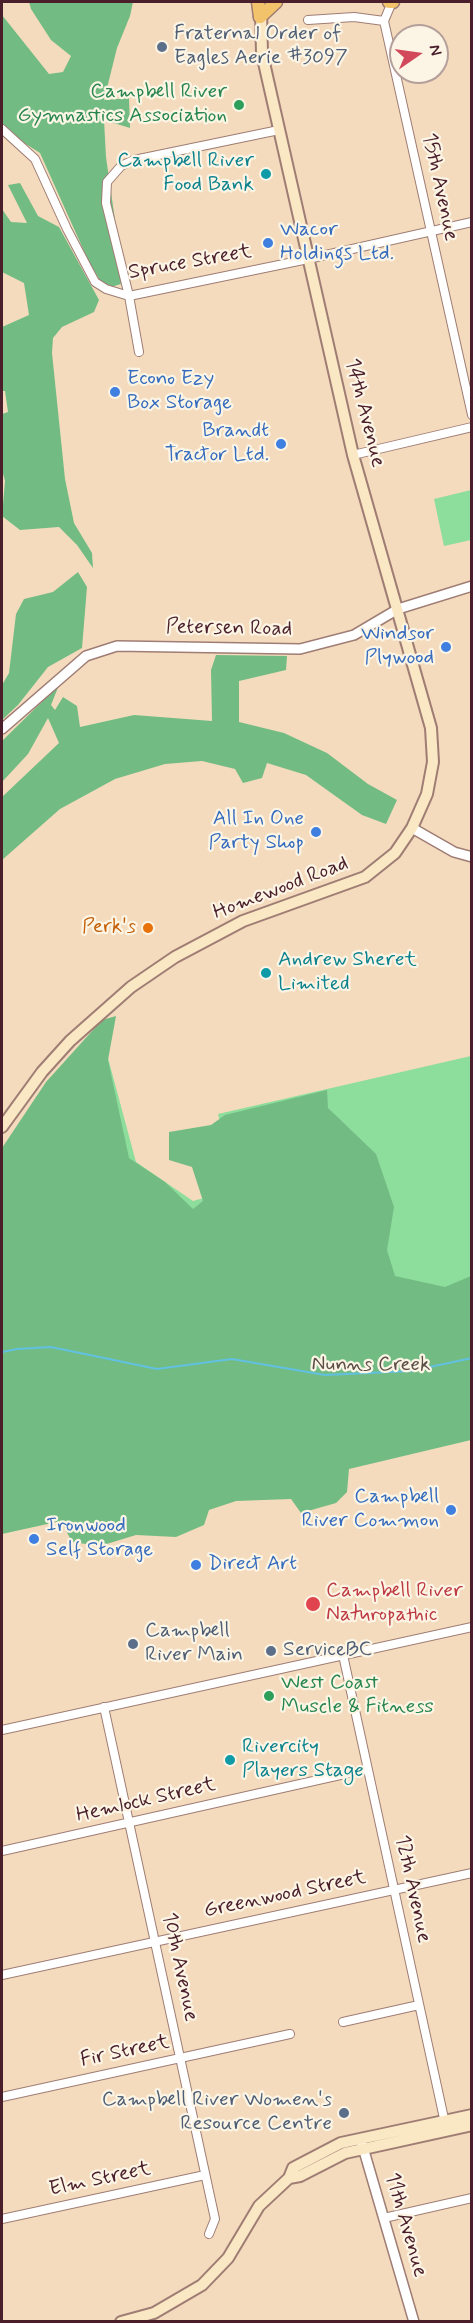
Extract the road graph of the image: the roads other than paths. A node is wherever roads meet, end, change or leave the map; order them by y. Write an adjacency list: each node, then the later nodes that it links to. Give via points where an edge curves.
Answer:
1 (260, 2): 4 (main road)
2 (276, 2): 4 (main road)
3 (391, 2): 6 (street)
4 (260, 17): 8 (main road, 14th Avenue, via 261,54)
5 (308, 20): 6 (street, via 354,17)
6 (384, 21): 10 (street, 15th Avenue)
7 (2, 129): 12 (street, Spruce Street, via 35,159 95,282)
8 (279, 130): 11 (main road, 14th Avenue); 12 (street, via 121,166 107,182 106,203)
9 (471, 222): 10 (street, Spruce Street)
10 (430, 231): 11 (street, Spruce Street); 14 (street, 15th Avenue)
11 (308, 259): 12 (street, Spruce Street); 16 (main road, 14th Avenue)
12 (129, 296): 13 (street)
13 (139, 352)
14 (471, 415)
15 (471, 427): 16 (street)
16 (353, 455): 18 (main road, 14th Avenue)
17 (471, 586): 18 (street, Petersen Road)
18 (398, 609): 19 (street, Petersen Road, via 354,635 300,649 117,646 86,656); 20 (main road, 14th Avenue, via 431,728 433,762 427,795)
19 (2, 729)
20 (412, 828): 21 (street); 22 (main road, Homewood Road, via 395,853 365,877 243,921 175,957 131,987 70,1041)
21 (471, 858)
22 (2, 1127)
23 (471, 1627): 24 (street)
24 (343, 1655): 25 (street); 27 (street, 12th Avenue)
25 (104, 1707): 26 (street); 28 (street, 10th Avenue)
26 (2, 1730)
27 (367, 1769): 28 (street, Hemlock Street); 31 (street, 12th Avenue)
28 (128, 1824): 29 (street, Hemlock Street); 32 (street, 10th Avenue)
29 (2, 1851)
30 (471, 1873): 31 (street, Greenwood Street)
31 (394, 1889): 32 (street, Greenwood Street); 34 (street, 12th Avenue)
32 (155, 1941): 33 (street, Greenwood Street); 37 (street, 10th Avenue)
33 (2, 1975)
34 (419, 2005): 35 (street); 41 (street, 12th Avenue)
35 (343, 2022)
36 (291, 2034): 37 (street, Fir Street)
37 (180, 2058): 38 (street, Fir Street); 43 (street, 10th Avenue)
38 (2, 2097)
39 (471, 2115): 41 (main road)
40 (471, 2125): 41 (main road)
41 (446, 2126): 42 (main road)
42 (362, 2144): 45 (street, 11th Avenue); 48 (main road, via 289,2178 259,2206 228,2258 201,2285 154,2313)
43 (205, 2175): 46 (street, Elm Street); 47 (street, 10th Avenue, via 215,2219)
44 (471, 2198): 45 (street)
45 (384, 2218): 49 (street, 11th Avenue)
46 (2, 2219)
47 (209, 2234)
48 (121, 2322)
49 (414, 2322)

